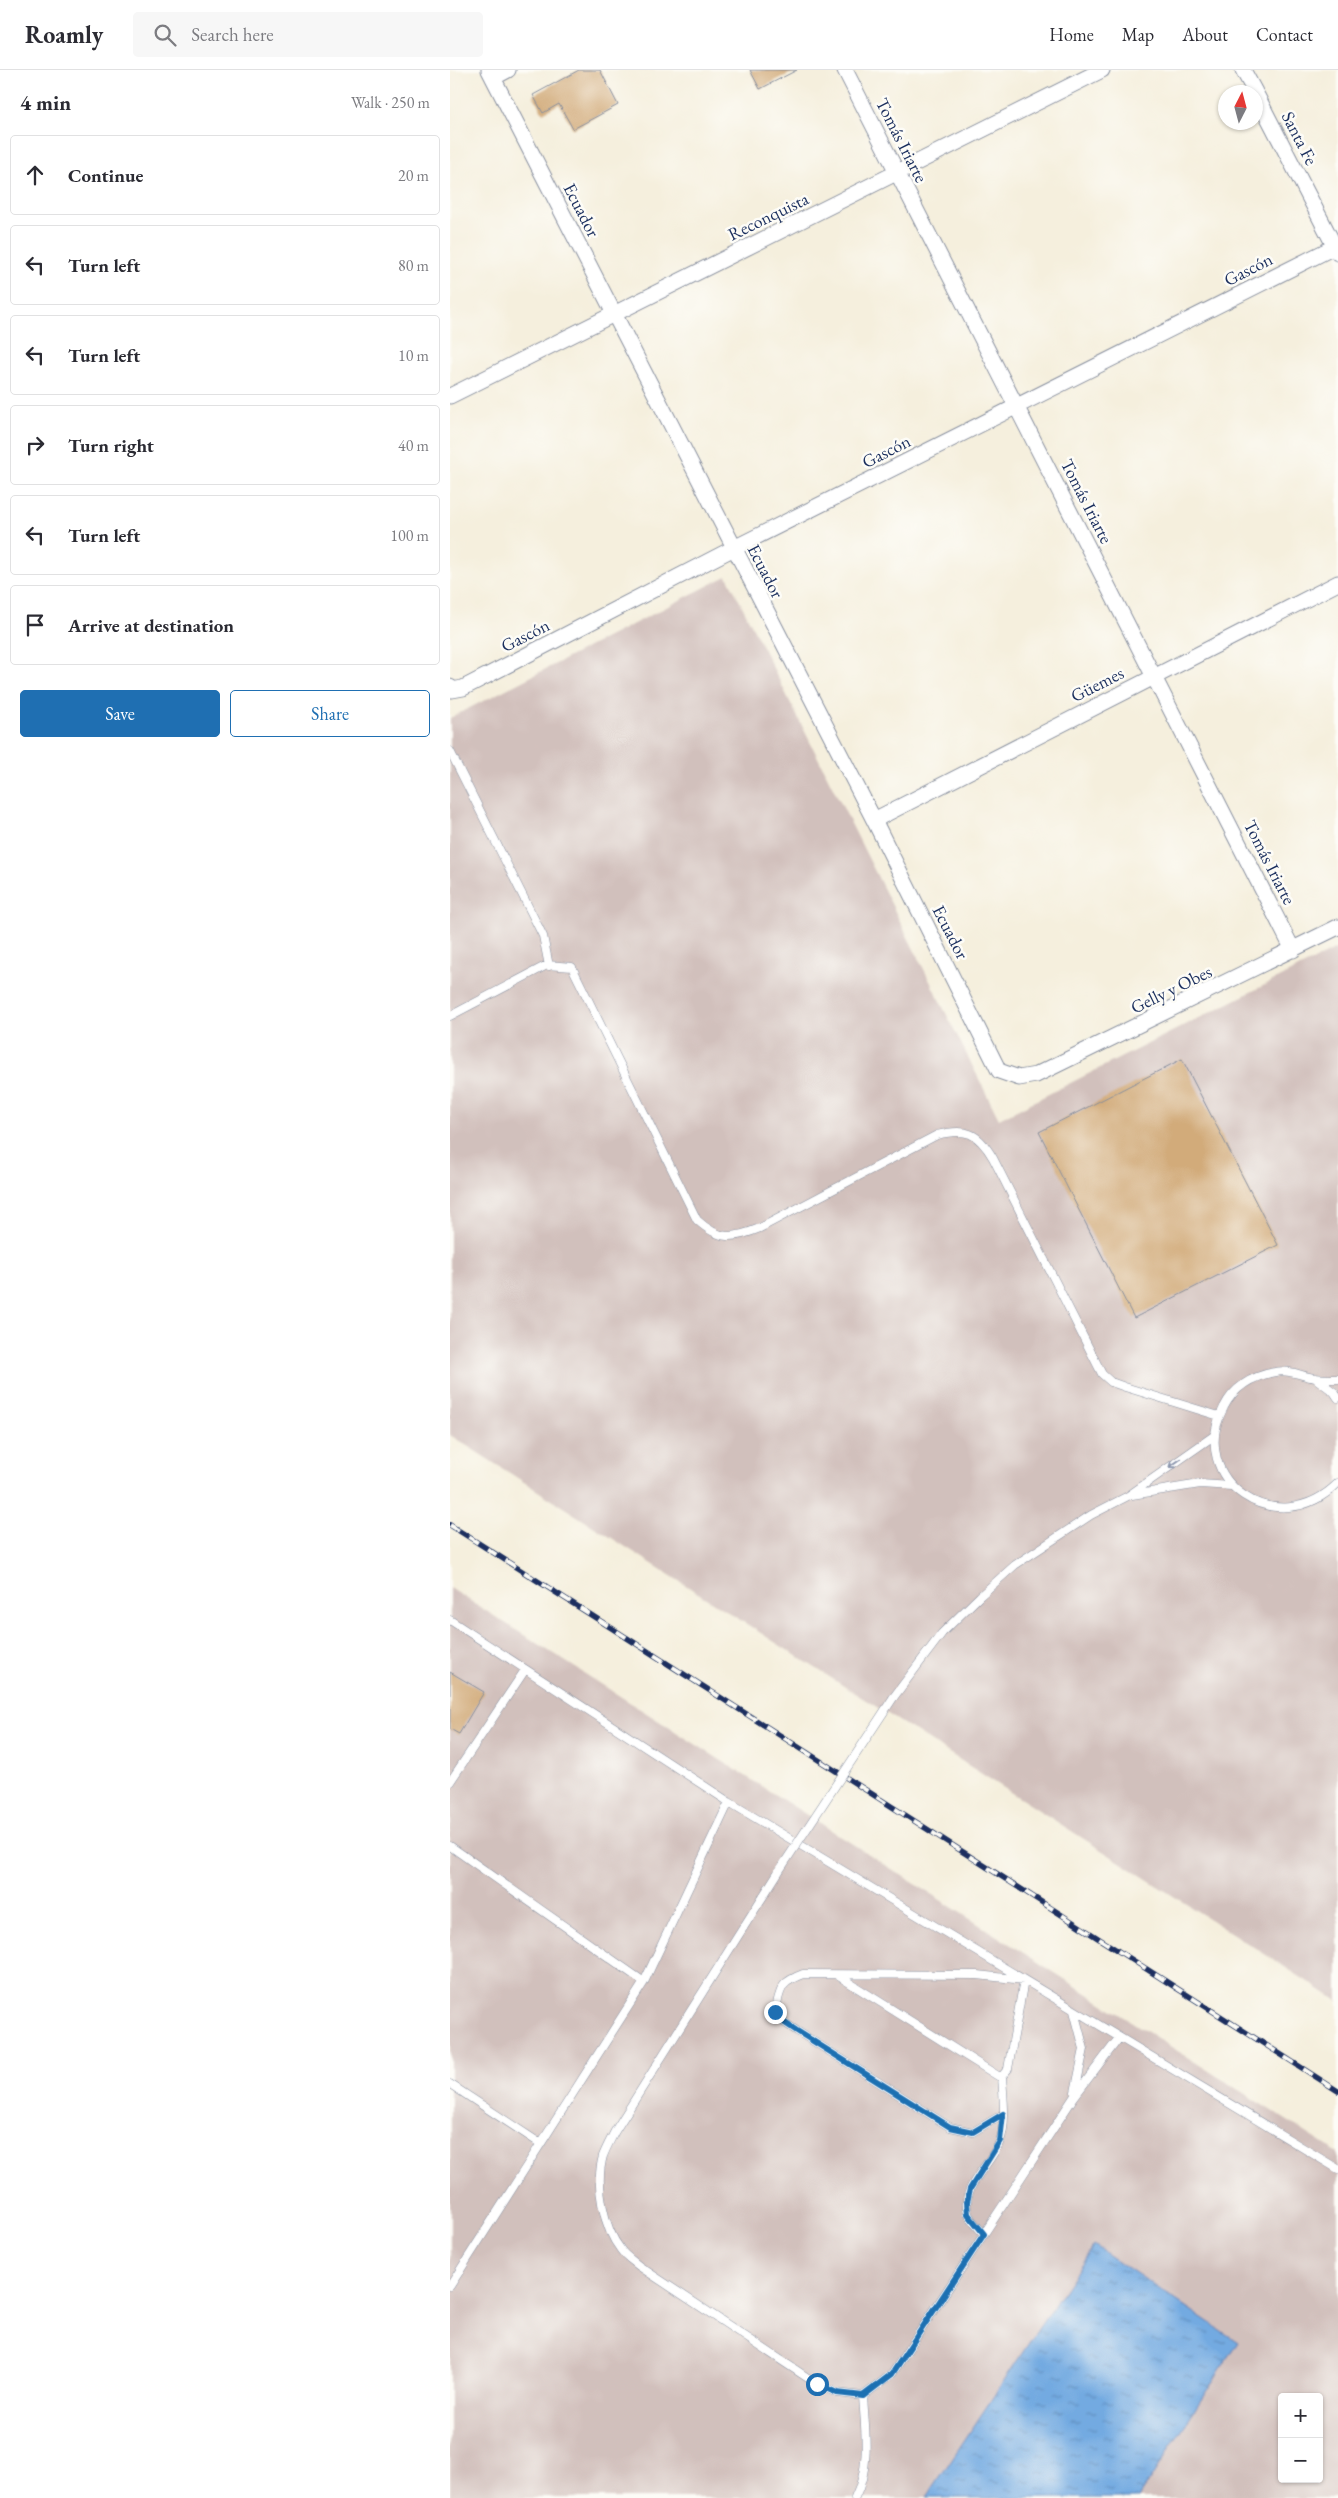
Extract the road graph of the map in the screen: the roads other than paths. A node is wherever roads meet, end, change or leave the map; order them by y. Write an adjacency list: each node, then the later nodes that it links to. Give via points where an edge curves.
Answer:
1 (508, 70): 5 (street)
2 (845, 70): 8 (street, Tomás Iriarte)
3 (1102, 70): 8 (street, Reconquista)
4 (1243, 70): 6 (street, Santa Fe)
5 (491, 74): 10 (street, Ecuador)
6 (1251, 85)
7 (1263, 108): 9 (street, Santa Fe)
8 (898, 173): 10 (street, Reconquista); 12 (street, Tomás Iriarte)
9 (1337, 248): 12 (street, Gascón)
10 (614, 313): 11 (street, Reconquista); 13 (street, Ecuador)
11 (450, 396)
12 (1018, 406): 13 (street, Gascón); 15 (street, Tomás Iriarte)
13 (734, 548): 16 (street, Gascón, via 463,688); 18 (street, Ecuador)
14 (1338, 583): 15 (street, Güemes)
15 (1154, 676): 18 (street, Güemes); 20 (street, Tomás Iriarte)
16 (451, 688)
17 (450, 751): 21 (lane, via 542,936)
18 (874, 820): 23 (street, Ecuador, via 999,1071)
19 (1338, 927): 20 (street, Gelly y Obes)
20 (1293, 950): 23 (street, Gelly y Obes, via 1036,1075)
21 (549, 966): 22 (lane); 27 (lane, via 572,966 698,1220 710,1232 726,1237 741,1236 937,1135 957,1130 973,1135 985,1144 993,1158 1102,1374 1110,1382)
22 (450, 1016)
23 (1018, 1078)
24 (1315, 1378): 25 (lane); 26 (lane); 27 (lane, via 1277,1371 1258,1376 1242,1385 1228,1399)
25 (1338, 1379)
26 (1338, 1398)
27 (1219, 1416): 28 (lane)
28 (1215, 1434): 30 (lane, via 1216,1453); 31 (lane, one-way to 31)
29 (1338, 1484): 30 (lane, via 1312,1503 1278,1509 1245,1498)
30 (1232, 1486): 31 (lane, via 1200,1484)
31 (1128, 1496): 50 (lane, bridge, via 1091,1514 1015,1565 942,1633 893,1698 779,1871 615,2131 604,2155 601,2192 612,2236 622,2252 638,2266 817,2384 837,2393)
32 (450, 1620): 33 (lane)
33 (525, 1670): 34 (lane); 35 (lane)
34 (450, 1782)
35 (729, 1802): 38 (lane); 39 (lane)
36 (450, 1846): 39 (lane)
37 (837, 1975): 38 (lane, via 977,1975); 42 (lane, via 993,2075); 45 (lane, via 803,1974 786,1980 775,2012 779,2019 950,2127 973,2132)
38 (1024, 1980): 40 (lane); 42 (lane, via 1008,2069)
39 (644, 1982): 46 (lane)
40 (1074, 2011): 41 (lane); 44 (lane, via 1084,2049)
41 (1119, 2038): 44 (lane); 47 (lane)
42 (1002, 2076): 45 (lane)
43 (450, 2084): 46 (lane)
44 (1074, 2097): 48 (lane)
45 (1003, 2114): 48 (lane, via 1000,2141 970,2189 967,2202 968,2214)
46 (541, 2144): 49 (lane)
47 (1338, 2169)
48 (984, 2234): 50 (lane, via 892,2374)
49 (450, 2286)
50 (863, 2396): 51 (lane, via 866,2461)
51 (855, 2498)

